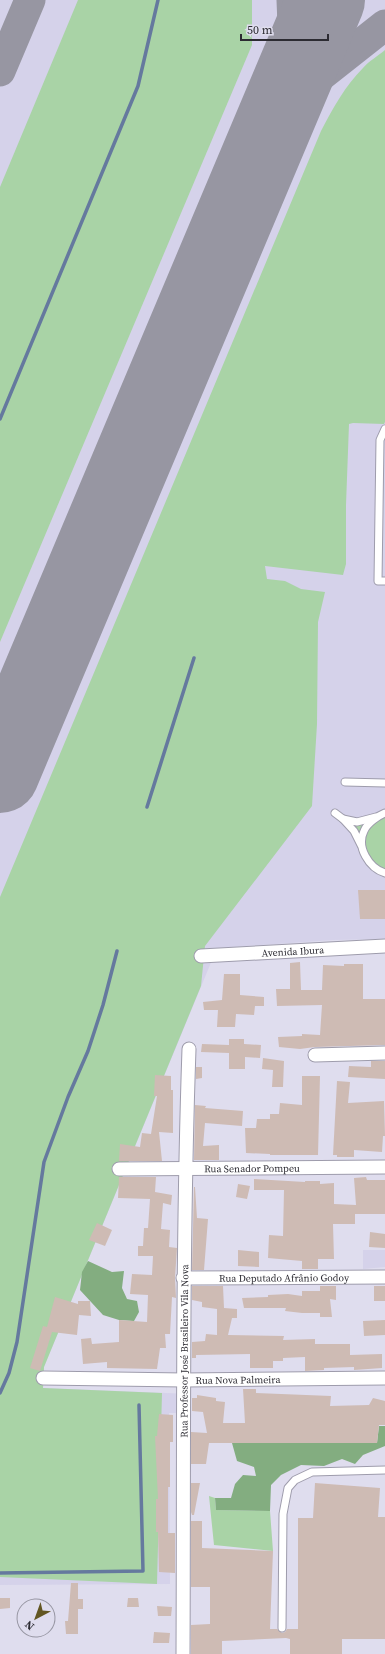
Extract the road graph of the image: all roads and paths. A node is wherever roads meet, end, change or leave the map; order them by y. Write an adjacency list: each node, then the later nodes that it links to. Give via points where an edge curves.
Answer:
1 (385, 429): 2 (lane, via 380,440 378,581)
2 (385, 581)
3 (345, 782): 4 (lane)
4 (385, 783)
5 (334, 813): 7 (lane)
6 (382, 814): 7 (lane, via 357,822); 8 (lane, via 364,830)
7 (343, 819): 8 (lane, via 354,831)
8 (361, 845): 9 (lane, via 367,860 374,868)
9 (385, 873)
10 (385, 946): 11 (street, Avenida Ibura)
11 (201, 956)
12 (189, 1049): 16 (street, Rua Professor José Brasileiro Vila Nova)
13 (385, 1053): 14 (street)
14 (315, 1055)
15 (385, 1167): 16 (street, Rua Senador Pompeu)
16 (185, 1168): 17 (street, Rua Senador Pompeu); 19 (street, Rua Professor José Brasileiro Vila Nova)
17 (119, 1169)
18 (385, 1277): 19 (street, Rua Deputado Afrânio Godoy)
19 (183, 1278): 22 (street, Rua Professor José Brasileiro Vila Nova)
20 (43, 1378): 22 (street, Rua Nova Palmeira)
21 (385, 1378): 22 (street, Rua Nova Palmeira)
22 (184, 1380): 25 (street, Rua Professor José Brasileiro Vila Nova)
23 (385, 1470): 24 (lane, via 312,1472 296,1480 288,1488 283,1514)
24 (282, 1628)
25 (183, 1654)

